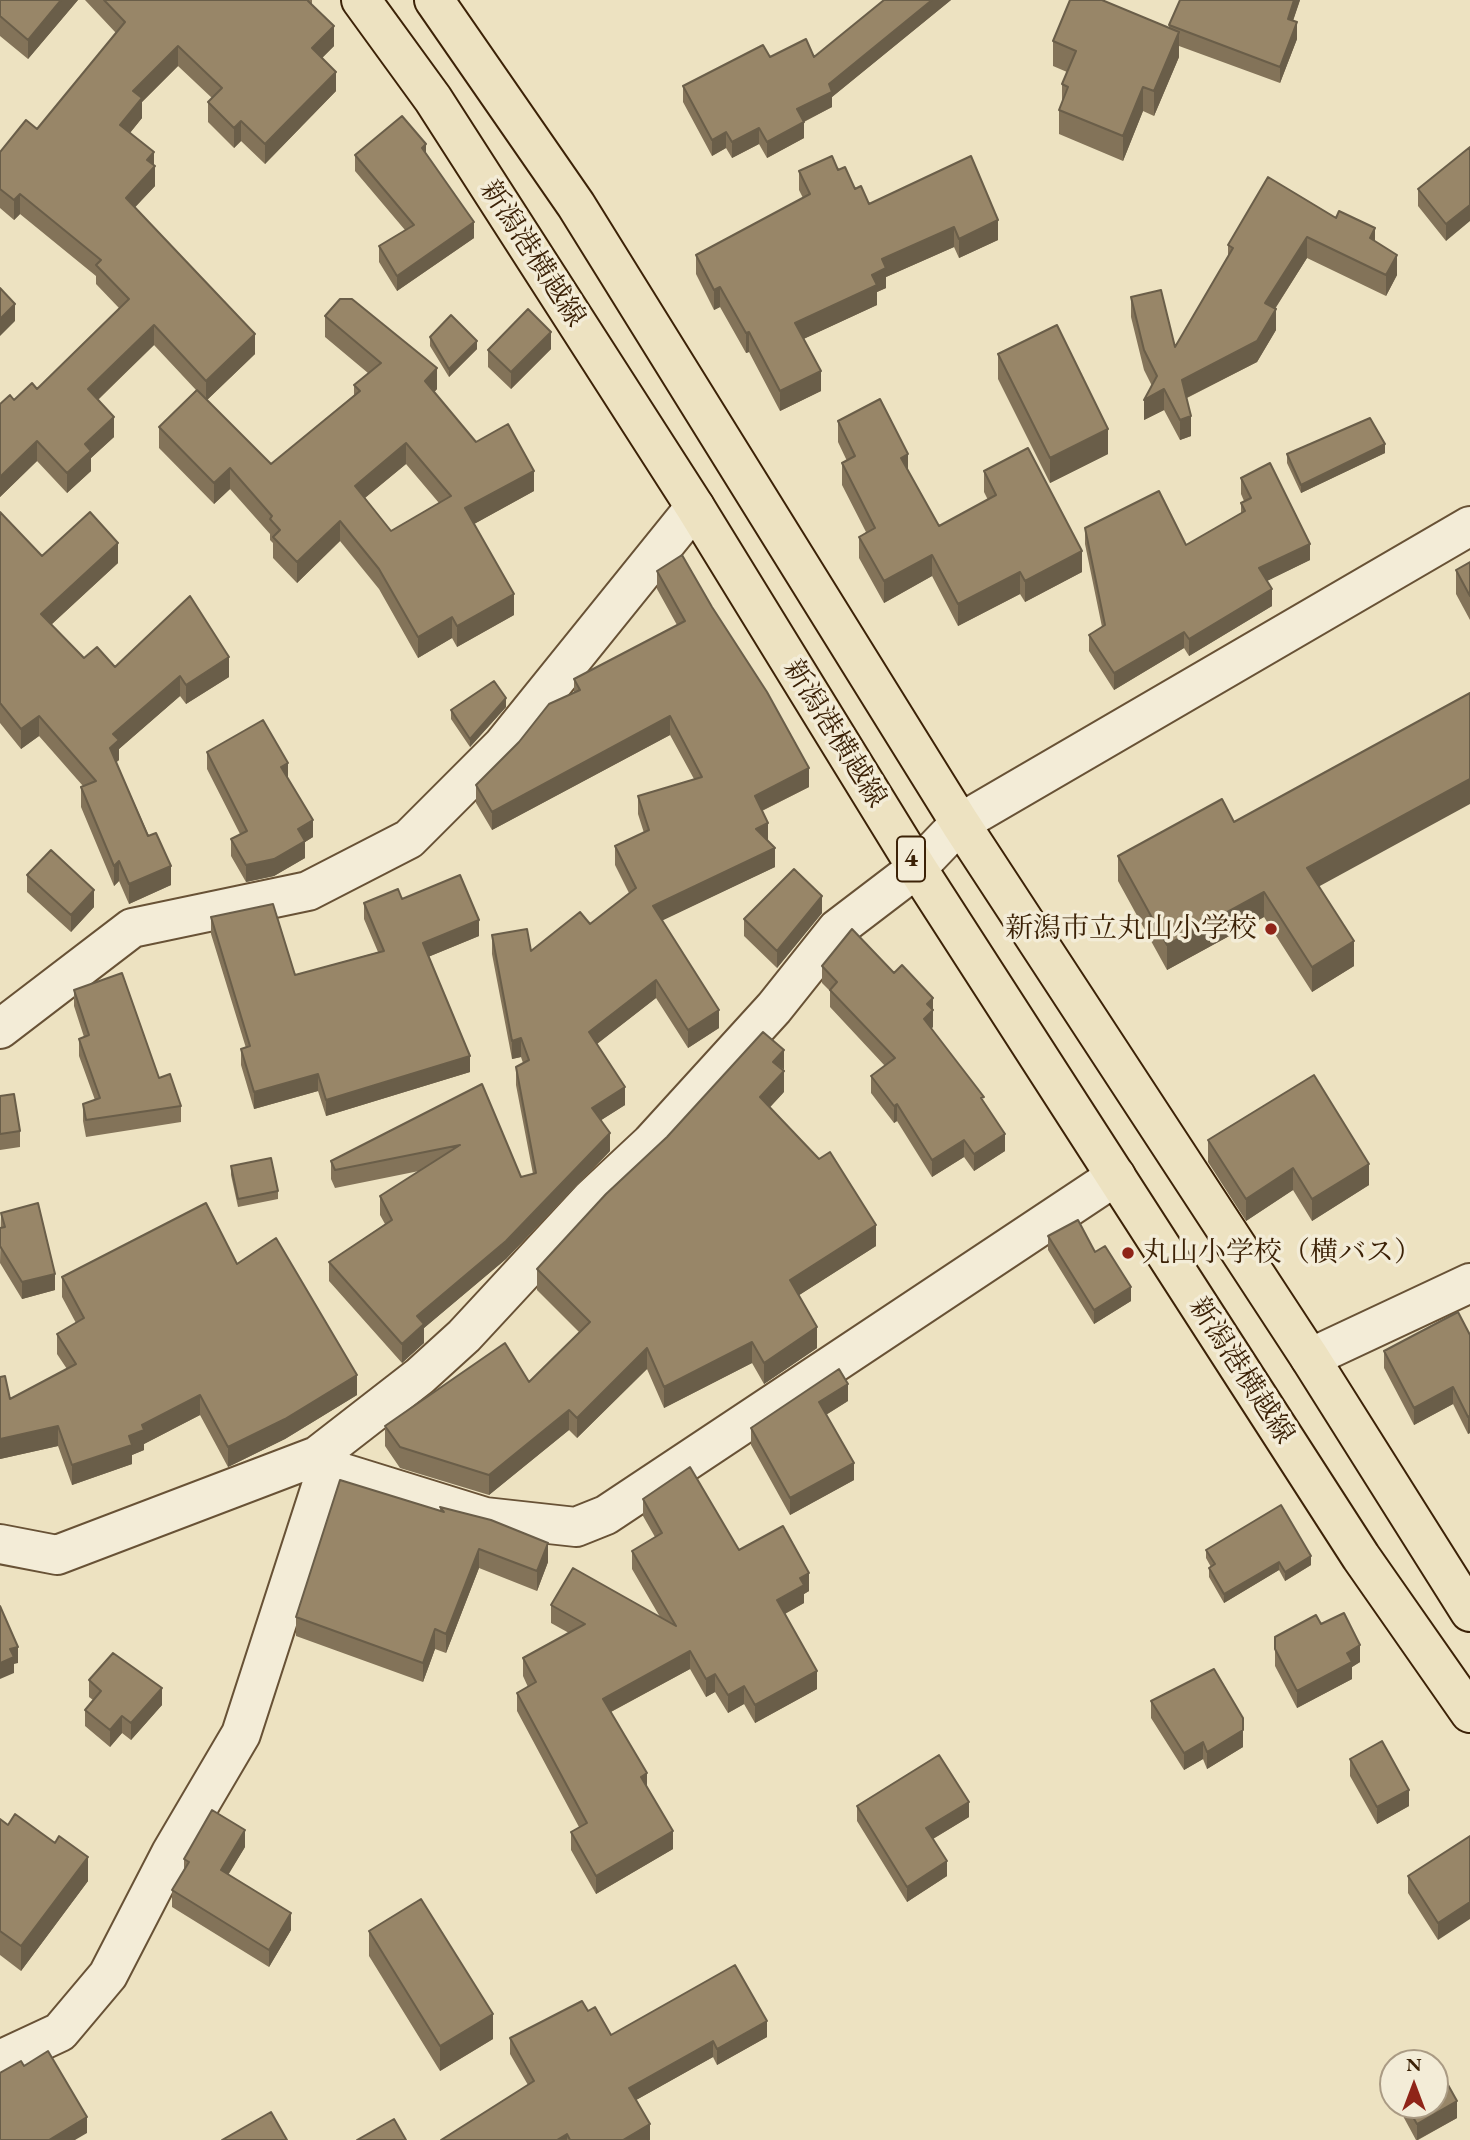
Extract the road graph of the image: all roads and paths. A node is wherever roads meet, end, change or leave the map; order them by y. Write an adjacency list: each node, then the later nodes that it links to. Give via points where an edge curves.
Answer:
1 (361, 0): 3 (main road, 新潟港横越線 / 4, via 433,99)
2 (434, 0): 5 (main road, 4, via 576,205)
3 (695, 507): 6 (main road, 新潟港横越線 / 4); 7 (street, via 503,745 409,839 308,891 132,928)
4 (1470, 526): 5 (street)
5 (960, 823): 6 (street); 10 (main road, 4)
6 (917, 868): 8 (main road, 新潟港横越線 / 4); 11 (street, via 838,929 774,1008 651,1143 591,1199 464,1336)
7 (0, 1029)
8 (1116, 1176): 11 (street, via 606,1515 576,1527 485,1517); 14 (main road, 新潟港横越線 / 4, via 1361,1557)
9 (1470, 1283): 10 (street)
10 (1310, 1358): 13 (main road, 4)
11 (322, 1462): 12 (street, via 57,1555); 15 (street, via 242,1734 171,1853 108,1975 60,2032)
12 (0, 1544)
13 (1470, 1612)
14 (1470, 1713)
15 (0, 2060)

